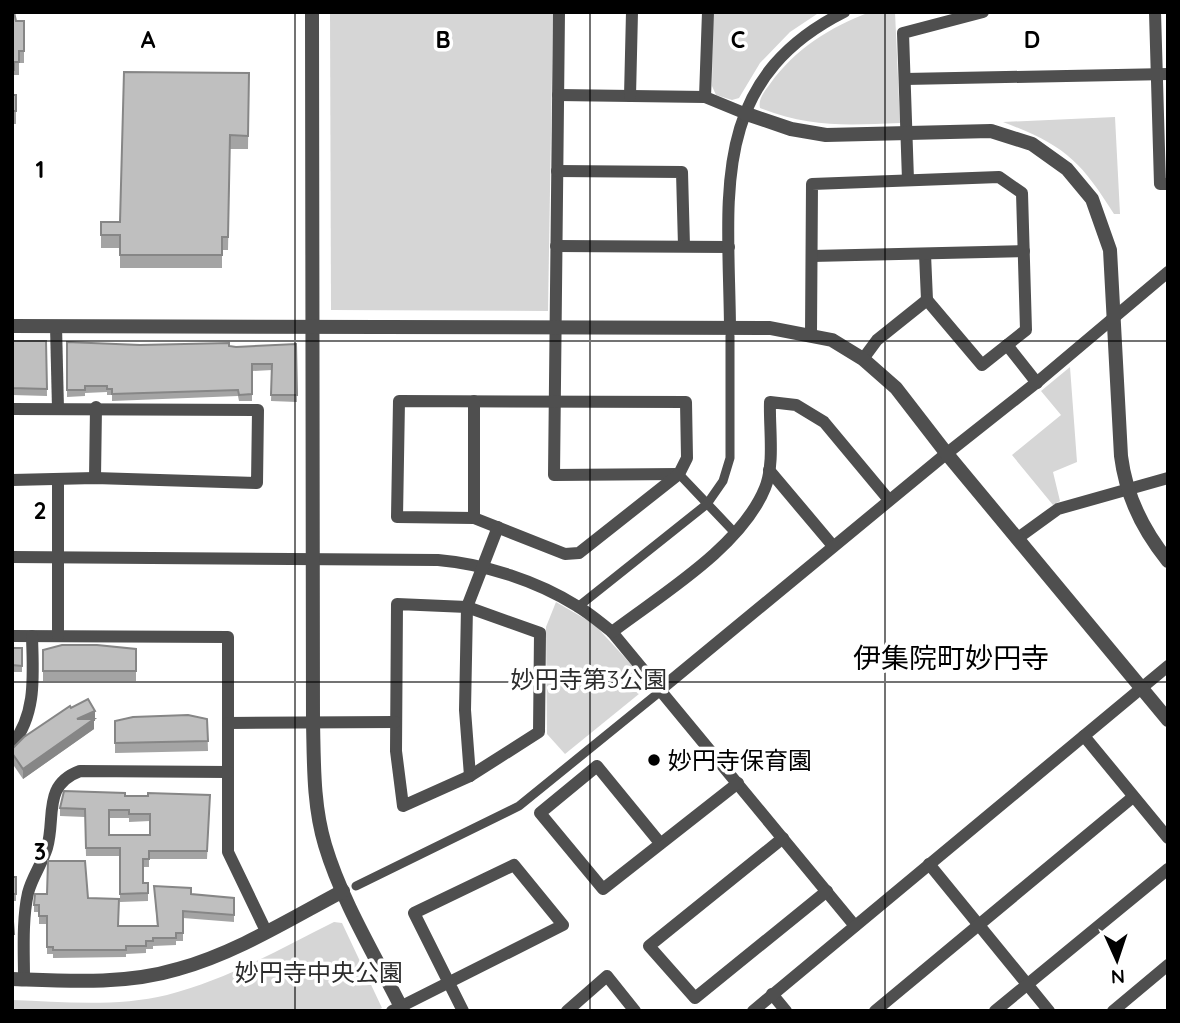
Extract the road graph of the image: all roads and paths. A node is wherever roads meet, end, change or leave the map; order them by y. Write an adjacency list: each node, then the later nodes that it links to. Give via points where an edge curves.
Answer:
1 (313, 12): 29 (street)
2 (559, 12): 10 (street)
3 (632, 12): 11 (street)
4 (708, 12): 12 (street)
5 (844, 12): 13 (street, via 804,35 778,59)
6 (983, 12): 9 (street, via 903,33)
7 (1155, 12): 8 (street)
8 (1162, 74): 9 (street); 17 (street, via 1160,184)
9 (905, 79): 14 (street)
10 (558, 95): 11 (street); 15 (street)
11 (631, 96): 12 (street)
12 (705, 97): 13 (street)
13 (744, 113): 14 (street, via 810,133); 20 (street, via 731,158)
14 (906, 131): 16 (street); 26 (street, via 991,131 1032,144 1067,169 1092,199 1107,233)
15 (557, 170): 18 (street); 19 (street, via 682,172)
16 (908, 180): 21 (street, via 999,177 1022,194); 23 (street, via 812,184)
17 (1168, 184)
18 (556, 246): 19 (street); 30 (street)
19 (684, 246): 20 (street)
20 (729, 247): 31 (street)
21 (1024, 251): 22 (street); 33 (street, via 1026,330)
22 (925, 254): 23 (street); 25 (street)
23 (812, 257): 32 (street)
24 (1168, 272): 26 (street)
25 (928, 300): 33 (street, via 982,365); 34 (street, via 877,340)
26 (1113, 316): 35 (street); 48 (street)
27 (12, 326): 28 (street)
28 (56, 326): 29 (street); 40 (street)
29 (313, 326): 30 (street); 58 (street)
30 (555, 327): 31 (street); 37 (street)
31 (730, 332): 32 (street); 50 (street, via 730,458 723,481)
32 (811, 334): 34 (street, via 832,340)
33 (1007, 345): 35 (street)
34 (863, 359): 41 (street, via 896,388)
35 (1037, 383): 41 (street)
36 (474, 401): 37 (street); 51 (street); 51 (street, via 399,401 397,517)
37 (554, 401): 43 (street, via 554,475); 43 (street, via 687,402 687,458)
38 (96, 407): 40 (street); 44 (street); 44 (street, via 258,410 257,483)
39 (12, 408): 40 (street)
40 (58, 409)
41 (947, 454): 49 (street); 54 (street)
42 (769, 470): 49 (street, via 770,402 796,405 824,422); 53 (street, via 766,487); 55 (street)
43 (679, 474): 50 (street); 52 (street, via 579,553 565,554)
44 (95, 478): 47 (street)
45 (1168, 478): 48 (street)
46 (12, 480): 47 (street)
47 (58, 481): 57 (street)
48 (1126, 489): 54 (street, via 1058,509); 59 (street)
49 (889, 500): 55 (street)
50 (707, 504): 53 (street); 62 (street)
51 (474, 518): 52 (street)
52 (498, 527): 60 (street)
53 (735, 533): 63 (street)
54 (1017, 538): 68 (street)
55 (833, 546): 69 (street)
56 (12, 557): 57 (street)
57 (57, 558): 58 (street); 66 (street)
58 (313, 559): 60 (street, via 438,560); 71 (street)
59 (1168, 561)
60 (481, 566): 61 (street); 62 (street)
61 (467, 607): 72 (street, via 397,604); 77 (street, via 465,710); 77 (street, via 540,633 539,732)
62 (579, 607): 63 (street)
63 (612, 632): 69 (street)
64 (12, 636): 65 (street)
65 (32, 636): 66 (street); 75 (street, via 32,702)
66 (58, 636): 73 (street, via 229,637)
67 (1168, 666): 68 (street)
68 (1142, 689): 70 (street); 74 (street)
69 (661, 690): 78 (street); 85 (street, via 519,806)
70 (1168, 720)
71 (313, 722): 72 (street); 73 (street); 85 (street, via 316,800 325,845)
72 (396, 722): 77 (street, via 403,806)
73 (228, 723): 76 (street)
74 (1084, 736): 79 (street); 83 (street)
75 (12, 746)
76 (228, 772): 89 (street, via 228,852); 91 (street, via 80,771 57,785 51,799 46,851 26,904)
77 (470, 776)
78 (738, 783): 80 (street); 82 (street)
79 (1133, 797): 81 (street); 87 (street)
80 (783, 838): 86 (street); 86 (street, via 649,946 695,998)
81 (1168, 838)
82 (660, 843): 82 (street, via 603,889 540,813 597,766)
83 (929, 864): 87 (street); 88 (street)
84 (1168, 869): 93 (street)
85 (350, 889): 89 (street); 95 (street)
86 (827, 891): 88 (street)
87 (978, 925): 93 (street); 101 (street)
88 (855, 926): 94 (street)
89 (266, 931): 91 (street, via 216,956 139,978)
90 (1168, 965): 104 (street)
91 (18, 979)
92 (448, 983): 92 (street, via 563,925 514,865 414,913); 95 (street); 96 (street)
93 (1027, 984): 102 (street); 103 (street)
94 (772, 994): 99 (street); 100 (street)
95 (398, 1009)
96 (463, 1011)
97 (567, 1011): 98 (street, via 607,976)
98 (635, 1011)
99 (752, 1011)
100 (786, 1011)
101 (875, 1011)
102 (995, 1011)
103 (1049, 1011)
104 (1113, 1011)

